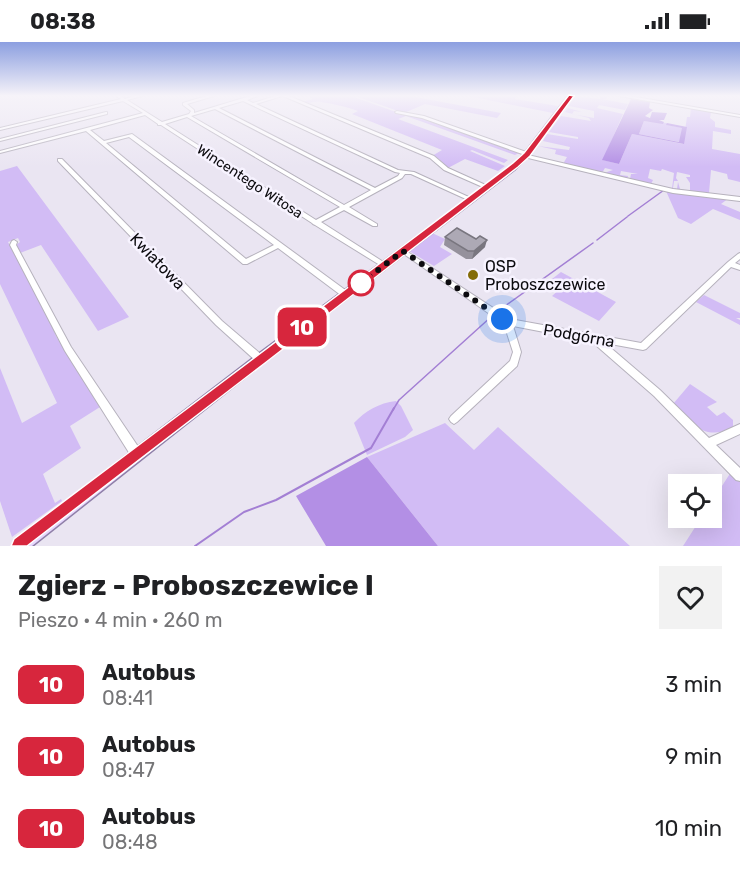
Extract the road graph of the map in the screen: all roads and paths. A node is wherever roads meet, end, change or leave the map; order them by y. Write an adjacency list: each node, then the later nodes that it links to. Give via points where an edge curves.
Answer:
1 (38, 120): 13 (street)
2 (77, 120): 14 (street); 17 (street)
3 (124, 120): 14 (street)
4 (153, 120): 12 (street, Wincentego Witosa)
5 (174, 120): 12 (street)
6 (200, 120): 27 (street)
7 (238, 120): 24 (street)
8 (286, 120): 22 (street)
9 (340, 120): 23 (street, via 432,157 446,169)
10 (430, 120): 16 (street)
11 (553, 120): 20 (main road)
12 (160, 124): 28 (street, Wincentego Witosa)
13 (0, 129)
14 (87, 129): 18 (street); 19 (street)
15 (480, 130): 16 (street)
16 (472, 135): 20 (street)
17 (0, 140)
18 (103, 143): 31 (street, via 130,135); 31 (street, via 245,262)
19 (0, 152)
20 (526, 155): 23 (main road); 25 (street, via 670,190)
21 (60, 159): 40 (street, Kwiatowa, via 212,316)
22 (404, 172): 24 (street); 26 (street)
23 (487, 187): 26 (main road)
24 (375, 190): 27 (street)
25 (740, 199)
26 (470, 200): 32 (main road)
27 (345, 206): 28 (street); 29 (street)
28 (315, 223): 35 (street, Wincentego Witosa)
29 (375, 225)
30 (14, 242): 44 (street, via 68,349)
31 (278, 245): 37 (street)
32 (403, 251): 35 (main road); 38 (street, Podgórna)
33 (740, 255): 34 (street, Podgórna)
34 (730, 264): 36 (street); 39 (street, Podgórna, via 646,346)
35 (383, 266): 37 (main road)
36 (740, 268)
37 (345, 294): 40 (main road)
38 (508, 322): 39 (street, Podgórna); 41 (street, via 517,352 514,363)
39 (593, 338): 43 (street)
40 (260, 359): 44 (main road)
41 (454, 419)
42 (740, 429): 43 (street)
43 (708, 444): 45 (street)
44 (137, 455): 46 (main road)
45 (740, 476)
46 (20, 546)

